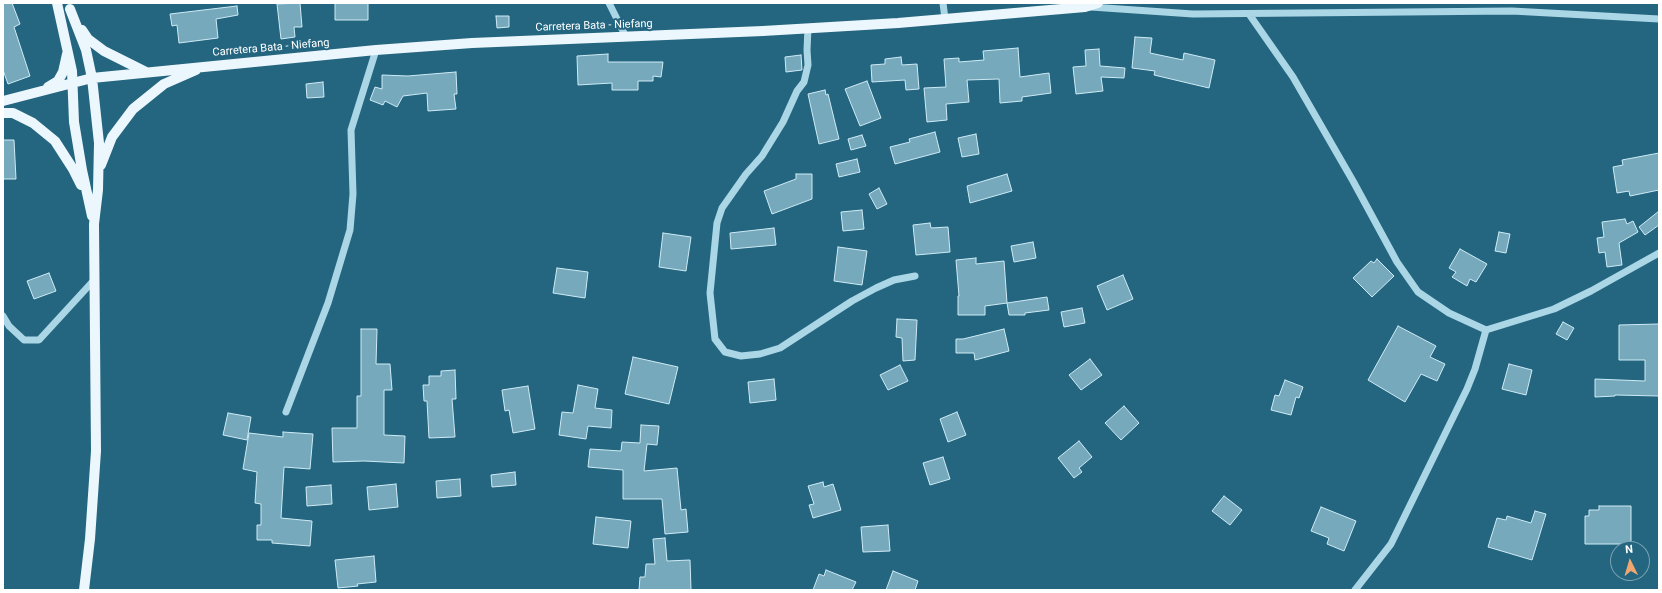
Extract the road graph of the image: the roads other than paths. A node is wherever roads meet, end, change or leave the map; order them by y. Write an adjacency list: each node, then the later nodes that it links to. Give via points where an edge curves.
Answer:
1 (57, 3): 12 (main road)
2 (609, 3): 11 (street)
3 (943, 3): 8 (street)
4 (1098, 3): 6 (main road, Carretera Bata - Niefang)
5 (67, 6): 15 (main road, via 88,39 104,52); 16 (main road, via 86,50)
6 (1084, 7): 7 (street, via 1193,14); 8 (main road, Carretera Bata - Niefang)
7 (1250, 14): 9 (street, via 1512,11); 28 (street, via 1293,77 1397,262 1418,292 1449,313)
8 (945, 19): 10 (main road, Carretera Bata - Niefang)
9 (1659, 19)
10 (808, 28): 11 (main road, Carretera Bata - Niefang); 25 (street, via 808,65 804,82 762,156 722,208 717,223 710,293 715,339 725,352 741,356 780,348 876,288 894,280)
11 (626, 37): 13 (main road, Carretera Bata - Niefang, via 472,43)
12 (68, 50): 17 (main road); 18 (main road, via 58,81)
13 (376, 50): 14 (main road, Carretera Bata - Niefang); 29 (street, via 350,130 350,230 328,303)
14 (207, 66): 15 (main road, Carretera Bata - Niefang); 21 (main road, via 164,84 133,109 112,137)
15 (146, 72): 16 (main road, Carretera Bata - Niefang)
16 (92, 78): 17 (main road, Carretera Bata - Niefang); 21 (main road)
17 (73, 82): 18 (main road, Carretera Bata - Niefang); 22 (main road, via 74,122)
18 (42, 90): 19 (main road)
19 (3, 101)
20 (3, 113): 22 (main road, via 13,113 33,123 55,142)
21 (99, 170): 23 (main road)
22 (89, 202): 23 (main road)
23 (94, 224): 26 (main road)
24 (1659, 253): 28 (street, via 1554,309)
25 (915, 276)
26 (95, 279): 27 (street, via 39,340 24,340 9,326); 30 (main road, via 96,451)
27 (3, 316)
28 (1486, 330): 31 (street, via 1467,389 1391,544)
29 (286, 412)
30 (84, 590)
31 (1355, 590)

